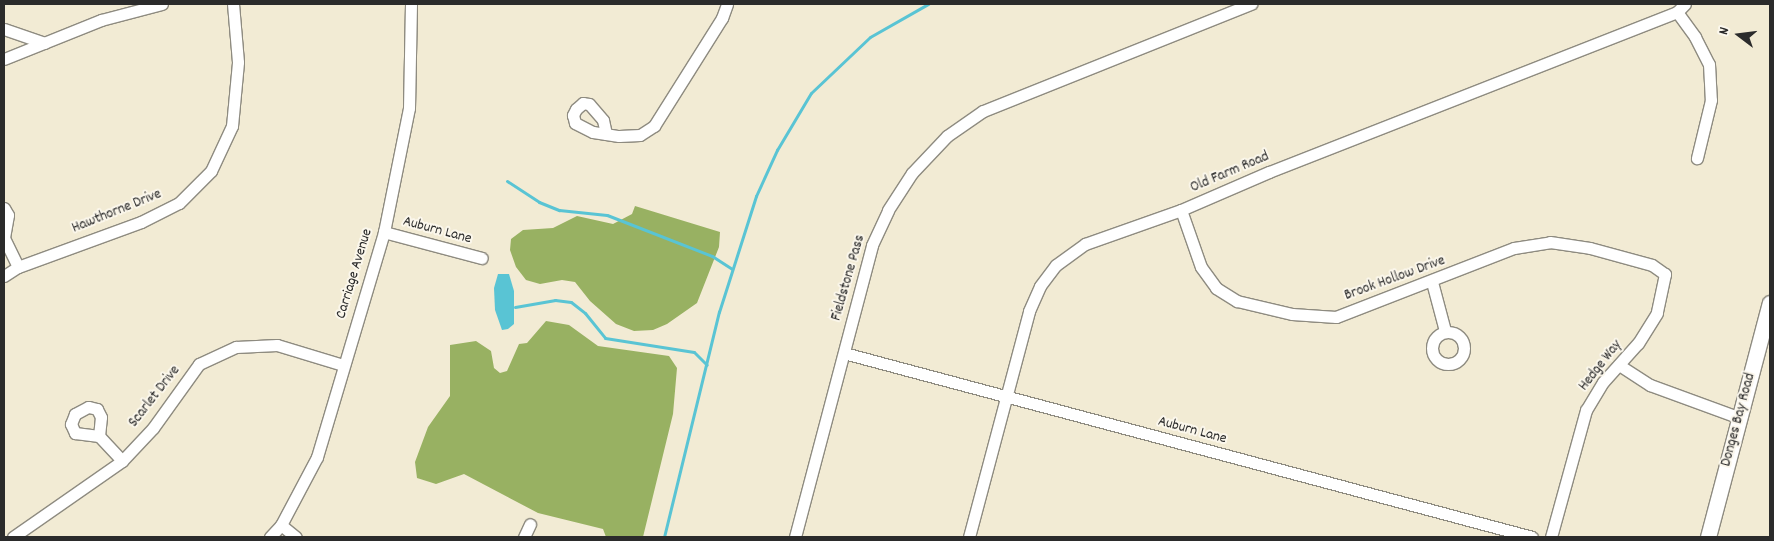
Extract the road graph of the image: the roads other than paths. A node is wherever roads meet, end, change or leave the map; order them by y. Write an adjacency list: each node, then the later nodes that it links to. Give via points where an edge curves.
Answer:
1 (162, 4): 8 (street, via 101,20)
2 (233, 4): 17 (street, Hawthorne Drive, via 238,62 232,126 211,171 179,203 141,222)
3 (411, 4): 14 (street, Carriage Avenue, via 409,108)
4 (727, 4): 10 (street, via 722,18 654,126 640,134)
5 (1251, 4): 23 (street, Fieldstone Pass, via 983,110 948,136 912,173 888,210 872,246)
6 (1681, 8): 11 (street, via 1709,64 1711,100); 13 (street, Old Farm Road, via 1268,172)
7 (4, 29): 8 (street)
8 (45, 43): 9 (street)
9 (4, 58)
10 (606, 134)
11 (1697, 158)
12 (4, 208): 15 (street, via 8,215)
13 (1181, 210): 20 (street, Brook Hollow Drive, via 1201,267 1216,288 1237,302 1292,314 1336,317); 26 (street, Old Farm Road, via 1085,244 1056,265 1040,286 1028,311)
14 (384, 232): 16 (street, Auburn Lane); 24 (street, Carriage Avenue)
15 (4, 238): 17 (street)
16 (482, 258)
17 (18, 267): 19 (street, Hawthorne Drive)
18 (1665, 274): 20 (street, Brook Hollow Drive, via 1652,265 1590,248 1550,242 1514,248); 25 (street, Hedge Way, via 1657,313)
19 (4, 276)
20 (1432, 282): 22 (street)
21 (1770, 303): 27 (street, Donges Bay Road)
22 (1444, 331)
23 (844, 353): 26 (street, Auburn Lane); 36 (street, Fieldstone Pass)
24 (343, 365): 29 (street, Scarlet Drive, via 277,345 236,347 199,364 153,428); 31 (street, Carriage Avenue, via 317,457)
25 (1619, 365): 27 (street, via 1650,385); 39 (street, Hedge Way, via 1603,382 1586,410)
26 (1006, 396): 37 (street, Old Farm Road); 38 (street, Auburn Lane)
27 (1740, 418): 40 (street, Donges Bay Road)
28 (100, 436): 29 (street)
29 (122, 461): 32 (street, Scarlet Drive)
30 (530, 524): 35 (street)
31 (281, 525): 33 (street, Carriage Avenue); 34 (street)
32 (13, 537)
33 (270, 537)
34 (296, 537)
35 (524, 537)
36 (795, 537)
37 (969, 537)
38 (1532, 537)
39 (1551, 537)
40 (1708, 537)

